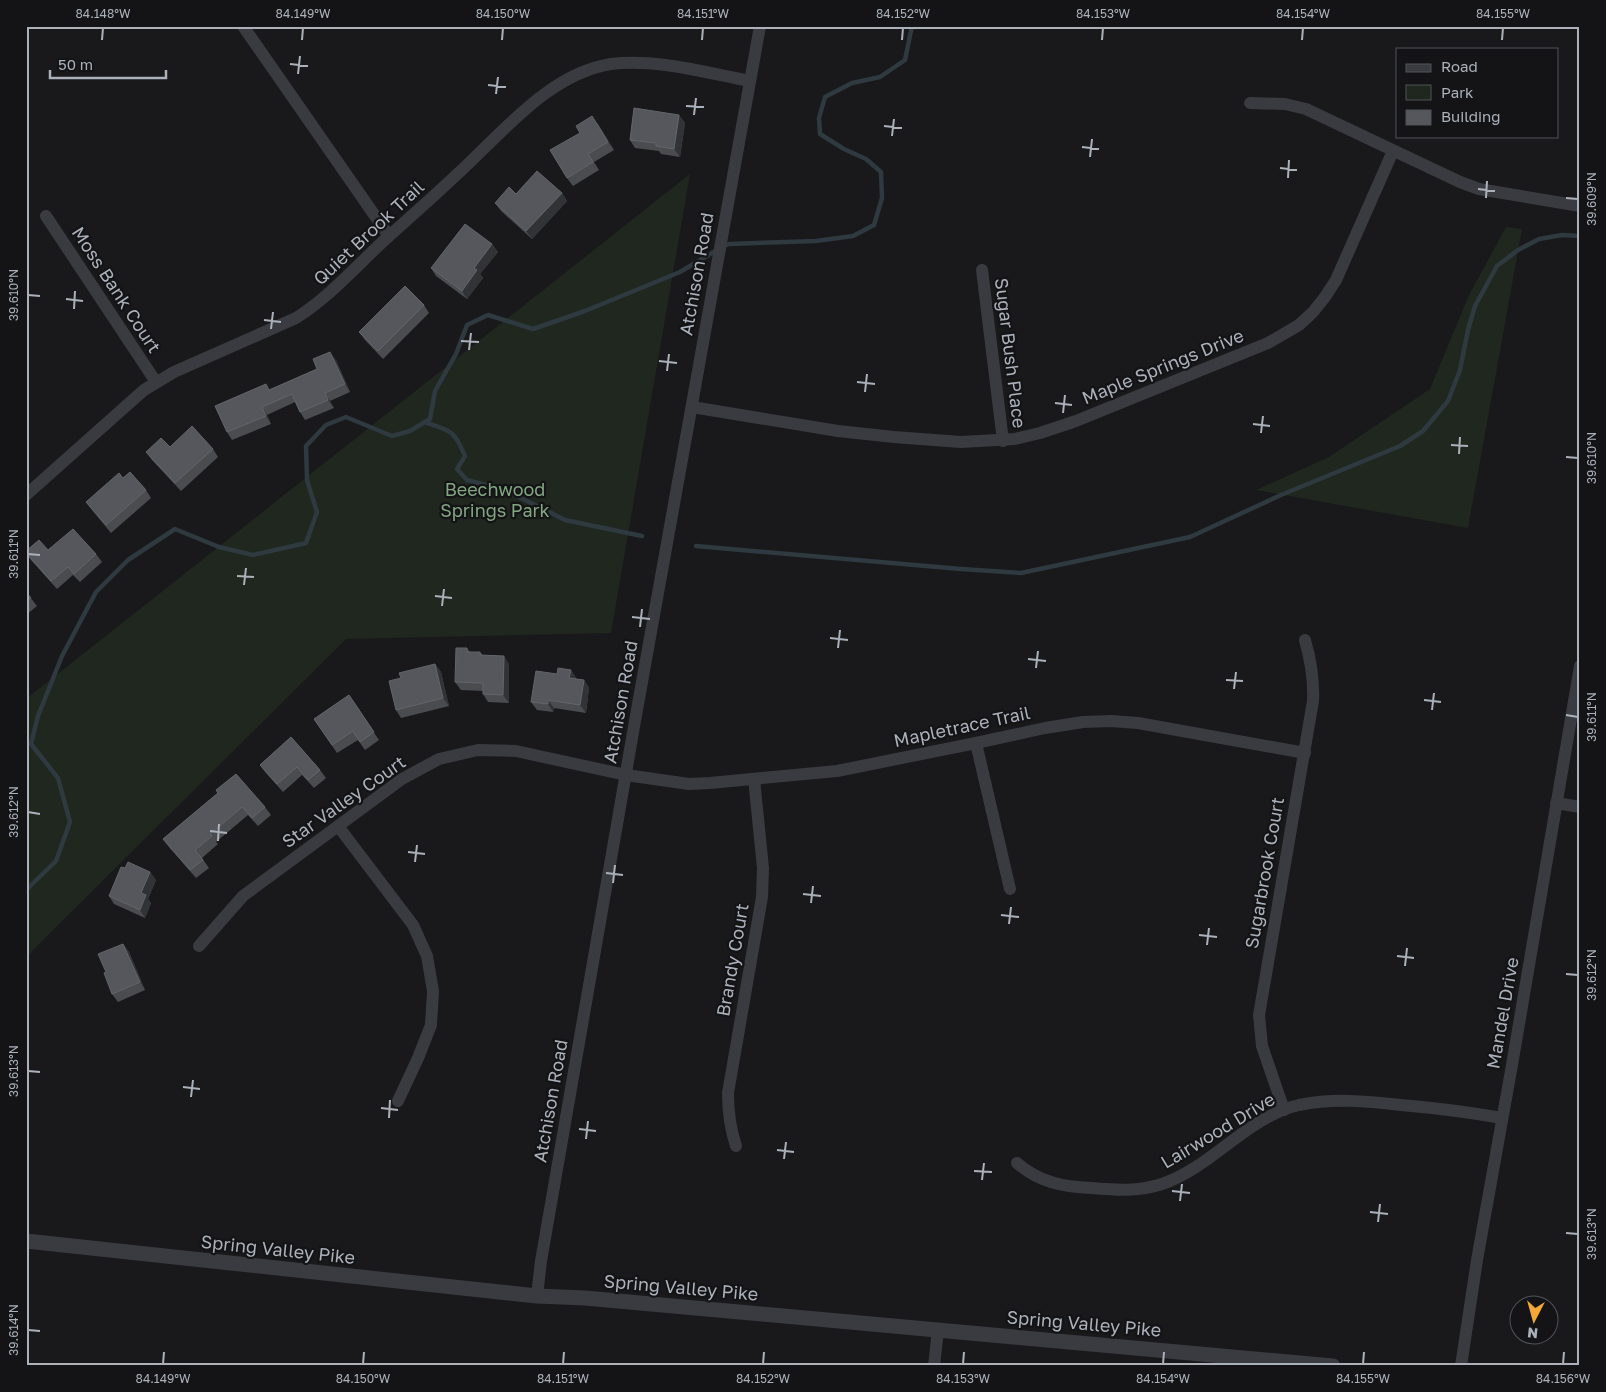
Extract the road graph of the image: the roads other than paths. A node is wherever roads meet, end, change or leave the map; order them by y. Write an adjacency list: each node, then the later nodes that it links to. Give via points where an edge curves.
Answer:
1 (243, 26): 8 (street)
2 (760, 26): 3 (street, Atchison Road)
3 (750, 81): 8 (street, Quiet Brook Trail, via 650,63 630,62 583,72 541,96); 11 (street, Atchison Road)
4 (1250, 103): 5 (street, via 1285,104 1306,109)
5 (1393, 152): 6 (street, via 1479,189); 12 (street, Maple Springs Drive, via 1336,280 1326,297 1299,325 1268,343 1076,421 1040,433)
6 (1580, 206)
7 (46, 216): 10 (street, Moss Bank Court)
8 (389, 236): 10 (street, Quiet Brook Trail, via 332,292 296,318)
9 (982, 270): 12 (street, Sugar Bush Place)
10 (156, 382): 13 (street, Quiet Brook Trail)
11 (692, 408): 12 (street, Maple Springs Drive, via 838,431 961,442); 18 (street, Atchison Road)
12 (1003, 440)
13 (26, 495)
14 (1305, 640): 17 (street, Sugarbrook Court, via 1314,681)
15 (1580, 666): 20 (street, Mandel Drive)
16 (976, 743): 17 (street, Mapletrace Trail, via 1045,728 1110,720); 19 (street, Mapletrace Trail, via 837,771); 23 (street)
17 (1305, 753): 26 (street, Sugarbrook Court, via 1259,1015 1262,1046)
18 (626, 775): 19 (street, Mapletrace Trail, via 689,784); 22 (street, Star Valley Court, via 516,751 478,750 439,759 402,779); 31 (street, Atchison Road)
19 (754, 779): 28 (street, Brandy Court, via 763,868 762,897 728,1093 728,1112)
20 (1556, 803): 21 (street); 27 (street, Mandel Drive)
21 (1580, 807)
22 (338, 826): 24 (street, Star Valley Court, via 243,896); 25 (street, via 413,925 427,956 433,991 430,1025)
23 (1010, 889)
24 (199, 946)
25 (398, 1101)
26 (1284, 1110): 27 (street, Lairwood Drive, via 1321,1101 1354,1100); 29 (street, Lairwood Drive, via 1265,1119 1189,1171 1144,1189 1129,1191 1057,1185 1037,1177)
27 (1502, 1118): 35 (street, Mandel Drive)
28 (736, 1146)
29 (1017, 1163)
30 (26, 1241): 31 (street, Spring Valley Pike)
31 (537, 1296): 32 (street, Spring Valley Pike)
32 (938, 1330): 33 (street); 34 (street, Spring Valley Pike)
33 (934, 1366)
34 (1333, 1366)
35 (1461, 1366)

